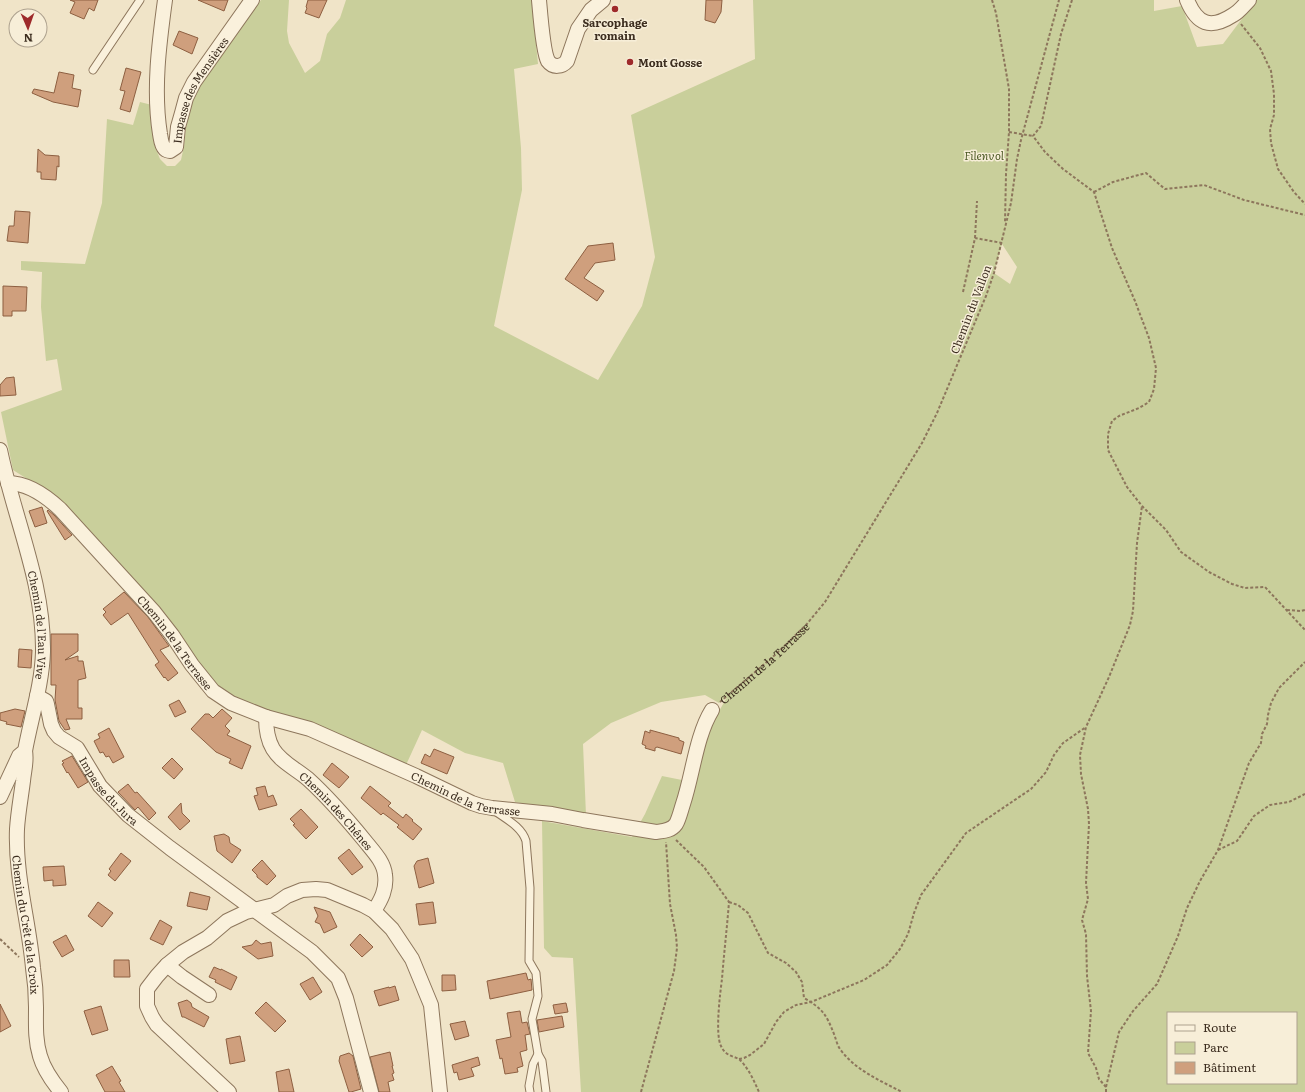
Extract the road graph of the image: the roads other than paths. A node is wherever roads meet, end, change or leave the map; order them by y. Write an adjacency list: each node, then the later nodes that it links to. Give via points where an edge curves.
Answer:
1 (140, 0): 8 (lane)
2 (164, 0): 3 (street, Impasse des Mensières, via 158,61 158,124 164,149 170,151 176,148 178,126 186,98 194,82)
3 (252, 0)
4 (540, 0): 5 (street, via 543,41 548,60 557,66 567,61 578,29 591,10)
5 (603, 0)
6 (1187, 0): 7 (street, via 1196,17 1202,22 1210,23 1234,15)
7 (1249, 0)
8 (93, 70)
9 (0, 450): 10 (street, Chemin de l'Eau Vive)
10 (8, 483): 11 (street, Chemin de l'Eau Vive, via 33,573 40,614 42,652); 13 (street, Chemin de la Terrasse, via 39,492 60,509 154,612 213,691 232,703)
11 (37, 696): 14 (street, Chemin de l'Eau Vive); 17 (street, Impasse du Jura, via 46,701 52,728 56,734 77,748 96,779 128,815)
12 (712, 710): 16 (street, Chemin de la Terrasse, via 704,727 687,792 676,824 672,828 656,832 552,814)
13 (266, 717): 16 (street, Chemin de la Terrasse, via 310,729 472,803); 18 (street, Chemin des Chênes, via 268,735 274,750 334,804 381,862 386,884)
14 (25, 751): 15 (street, Chemin de l'Eau Vive, via 19,756); 22 (street, Chemin du Crêt de la Croix, via 26,762 17,829 20,883 33,967 38,1047 47,1073)
15 (0, 797)
16 (492, 808): 21 (lane, via 516,826 526,841 530,888 530,960 536,973 538,996 532,1019)
17 (254, 910): 18 (street, via 274,905 294,892 316,889 343,896 363,904); 19 (street, via 227,921); 24 (street, via 312,952 338,978 346,998)
18 (374, 912): 25 (street, via 392,929 406,948 431,1005)
19 (167, 965): 20 (street); 23 (street, via 147,989 149,1011 157,1026)
20 (209, 995)
21 (538, 1054): 26 (lane, via 529,1086); 27 (lane, via 542,1061)
22 (61, 1092)
23 (229, 1092)
24 (371, 1092)
25 (440, 1092)
26 (530, 1092)
27 (546, 1092)

